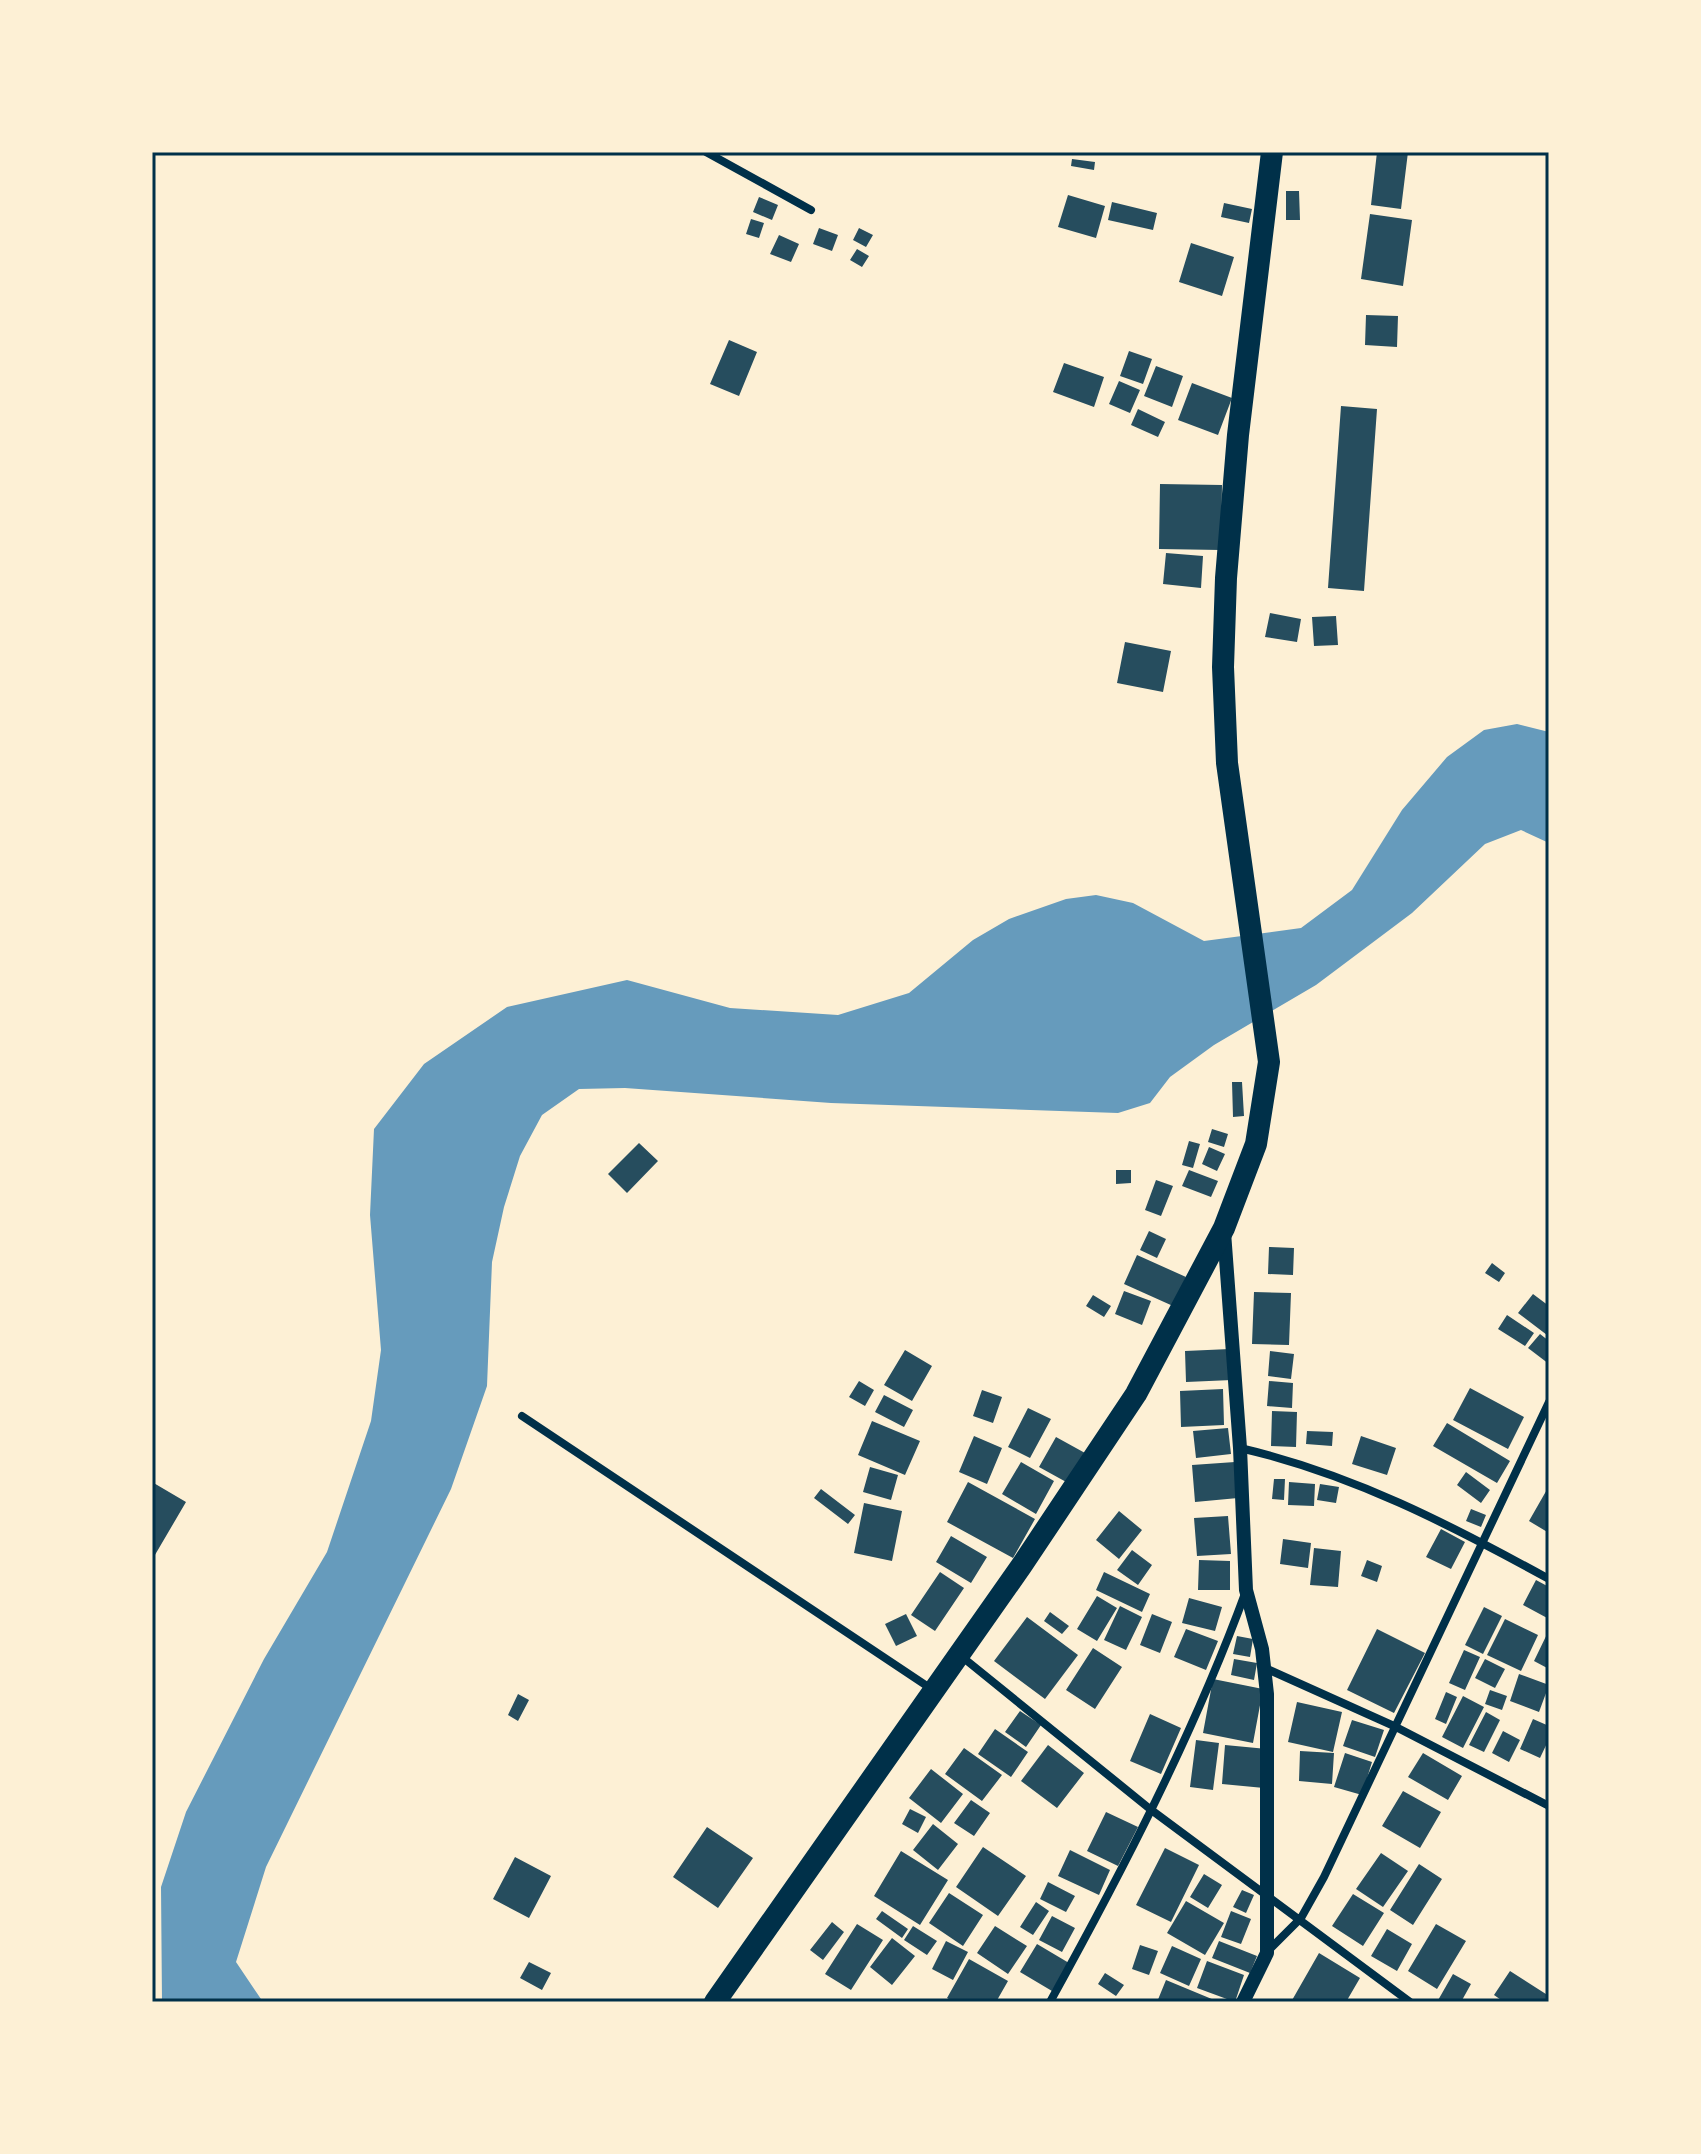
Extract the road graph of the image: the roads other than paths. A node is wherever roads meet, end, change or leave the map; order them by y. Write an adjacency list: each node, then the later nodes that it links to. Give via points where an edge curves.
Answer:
1 (706, 152): 3 (street)
2 (1272, 152): 4 (highway, via 1238,435 1223,667 1227,763 1269,1062 1256,1144)
3 (811, 210)
4 (1224, 1228): 7 (street); 11 (highway, via 1136,1394)
5 (1549, 1402): 8 (street)
6 (522, 1416): 13 (street)
7 (1240, 1448): 8 (street, via 1343,1477); 10 (street)
8 (1482, 1543): 9 (street); 14 (street)
9 (1549, 1579)
10 (1246, 1590): 12 (street); 16 (street)
11 (959, 1654): 13 (highway); 16 (street)
12 (1265, 1668): 14 (street); 17 (street)
13 (933, 1690): 20 (highway)
14 (1394, 1726): 15 (street); 18 (street)
15 (1549, 1806)
16 (1150, 1809): 17 (street); 21 (street)
17 (1265, 1891): 18 (street); 19 (street)
18 (1301, 1918): 19 (street); 23 (street)
19 (1267, 1953): 22 (street)
20 (715, 2002)
21 (1050, 2002)
22 (1243, 2002)
23 (1410, 2002)

